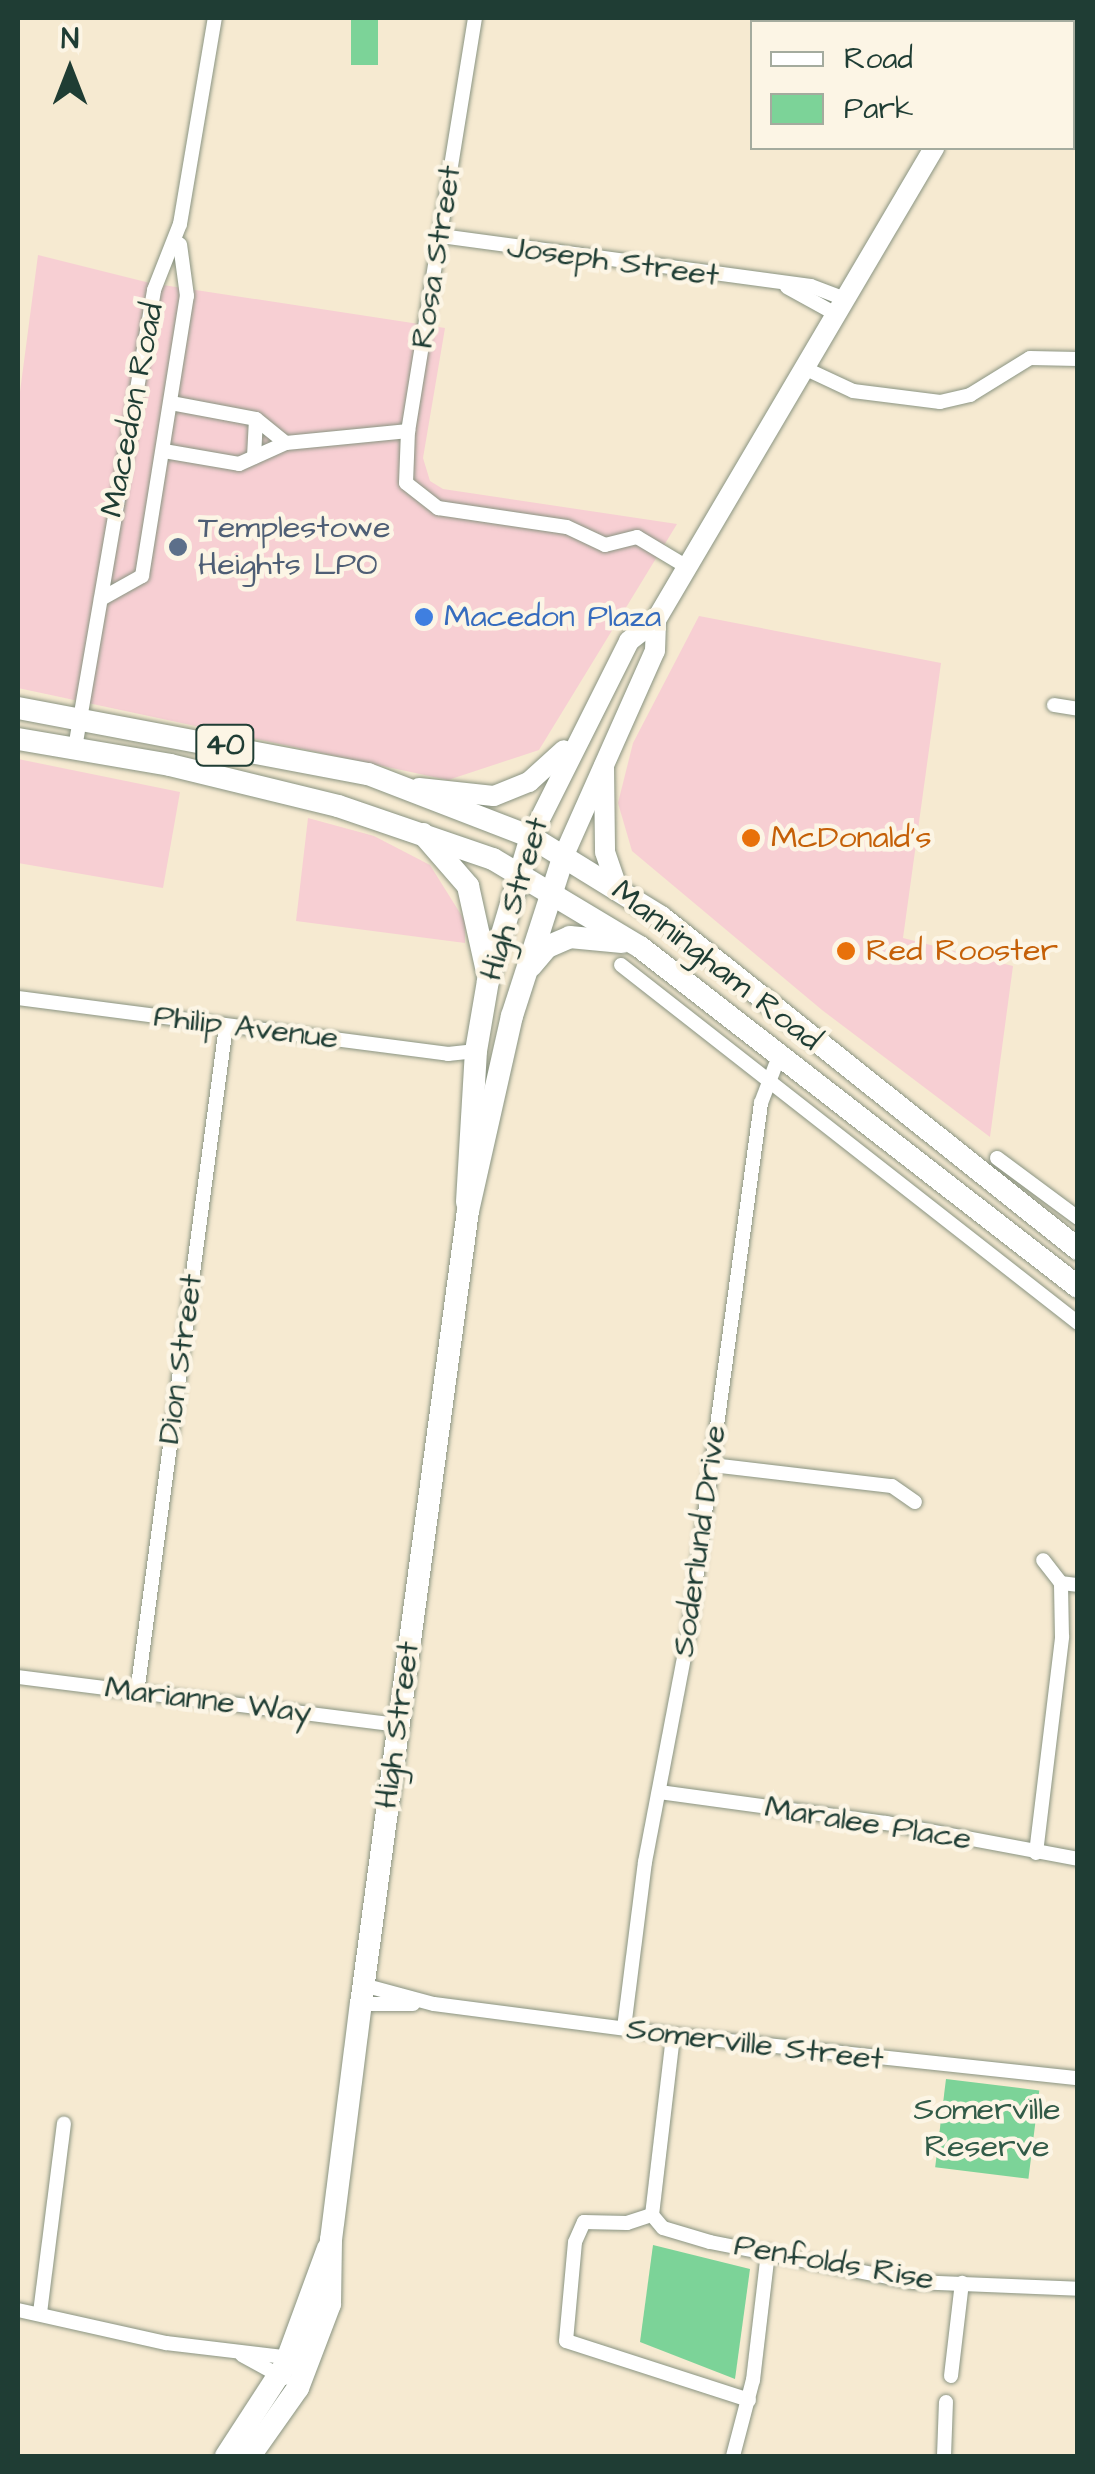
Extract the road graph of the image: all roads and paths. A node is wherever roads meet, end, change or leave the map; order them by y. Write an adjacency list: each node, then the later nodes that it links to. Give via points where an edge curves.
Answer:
1 (215, 18): 4 (street, Macedon Road)
2 (475, 18): 5 (street, Rosa Street)
3 (933, 150): 6 (main road, High Street)
4 (180, 224): 9 (street, Macedon Road, via 187,296); 16 (street, Macedon Road, via 154,290)
5 (441, 236): 6 (street, Joseph Street, via 786,287); 11 (street, Rosa Street)
6 (840, 307): 8 (main road, High Street)
7 (1078, 359): 8 (street, via 1030,358 970,396 940,402 839,388)
8 (804, 368): 15 (main road, High Street)
9 (171, 403): 10 (street); 13 (street, Macedon Road)
10 (256, 419): 12 (street); 14 (street)
11 (408, 431): 12 (street); 15 (street, Rosa Street, via 404,473 413,494 438,508 582,531 605,545 637,537)
12 (286, 443): 14 (street)
13 (164, 451): 14 (street, via 239,464); 16 (street, Macedon Road, via 142,576)
14 (254, 457)
15 (687, 567): 17 (main road, High Street)
16 (101, 599): 21 (street, Macedon Road)
17 (656, 620): 22 (main road, High Street, via 629,641); 25 (main road, High Street, via 654,651)
18 (1054, 705): 20 (street)
19 (18, 708): 21 (main road, Manningham Road / 40)
20 (1078, 709)
21 (81, 719): 24 (street, Macedon Road); 26 (main road, Manningham Road / 40, via 306,759)
22 (576, 738): 26 (main road, via 542,773 504,793 481,798); 28 (main road, High Street)
23 (18, 740): 24 (main road, Manningham Road / 40)
24 (75, 748): 27 (main road, Manningham Road / 40, via 170,765)
25 (604, 754): 29 (main road, High Street); 31 (main road, via 604,852)
26 (412, 787): 28 (main road, Manningham Road / 40)
27 (418, 829): 30 (main road, Manningham Road / 40); 36 (main road, via 468,886)
28 (531, 837): 29 (main road, Manningham Road / 40); 30 (main road, High Street)
29 (564, 856): 31 (main road, Manningham Road / 40); 32 (main road, High Street)
30 (520, 874): 32 (main road, Manningham Road / 40); 36 (main road, High Street)
31 (616, 884): 45 (main road, Manningham Road / 40)
32 (554, 891): 33 (main road, Manningham Road / 40); 35 (main road, High Street)
33 (640, 947): 35 (main road, via 602,936 570,937 547,947); 40 (main road, Manningham Road / 40)
34 (621, 966): 41 (street, Manningham Road)
35 (524, 976): 43 (main road, High Street)
36 (488, 980): 39 (main road, High Street)
37 (18, 998): 38 (street, Philip Avenue)
38 (226, 1026): 39 (street, Philip Avenue, via 454,1054); 55 (street, Dion Street)
39 (476, 1051): 43 (main road, High Street, via 464,1174)
40 (779, 1056): 41 (street, Soderlund Drive); 46 (main road, Manningham Road / 40)
41 (767, 1080): 47 (street, Manningham Road); 48 (street, Soderlund Drive)
42 (996, 1158): 44 (street)
43 (468, 1210): 56 (main road, High Street)
44 (1078, 1218)
45 (1078, 1249)
46 (1078, 1286)
47 (1078, 1323)
48 (712, 1465): 49 (street, via 892,1486); 57 (street, Soderlund Drive)
49 (915, 1502)
50 (1043, 1560): 51 (street)
51 (1061, 1584): 52 (street); 53 (street)
52 (1078, 1585)
53 (1070, 1636): 58 (street)
54 (18, 1678): 55 (street, Marianne Way)
55 (137, 1692): 56 (street, Marianne Way)
56 (398, 1725): 60 (main road, High Street)
57 (658, 1792): 58 (street, Maralee Place, via 886,1823); 61 (street, Soderlund Drive)
58 (1036, 1853): 59 (street, Maralee Place)
59 (1078, 1860)
60 (362, 1995): 61 (street, Somerville Street); 71 (main road, High Street, via 331,2240 330,2304)
61 (624, 2028): 62 (street, Somerville Street)
62 (672, 2035): 63 (street, Somerville Street); 65 (street)
63 (1078, 2078)
64 (64, 2124): 70 (street)
65 (652, 2215): 66 (street, Penfolds Rise, via 662,2228); 73 (street, via 579,2227 566,2341)
66 (768, 2252): 67 (street, Penfolds Rise, via 914,2282); 73 (street)
67 (962, 2283): 68 (street, Penfolds Rise); 72 (street)
68 (1078, 2289)
69 (18, 2310): 70 (street)
70 (40, 2314): 71 (street, via 236,2352)
71 (294, 2370): 75 (main road, High Street); 76 (main road, High Street)
72 (951, 2376)
73 (749, 2400): 77 (street)
74 (946, 2402): 78 (street)
75 (226, 2456)
76 (250, 2456)
77 (734, 2456)
78 (944, 2456)

